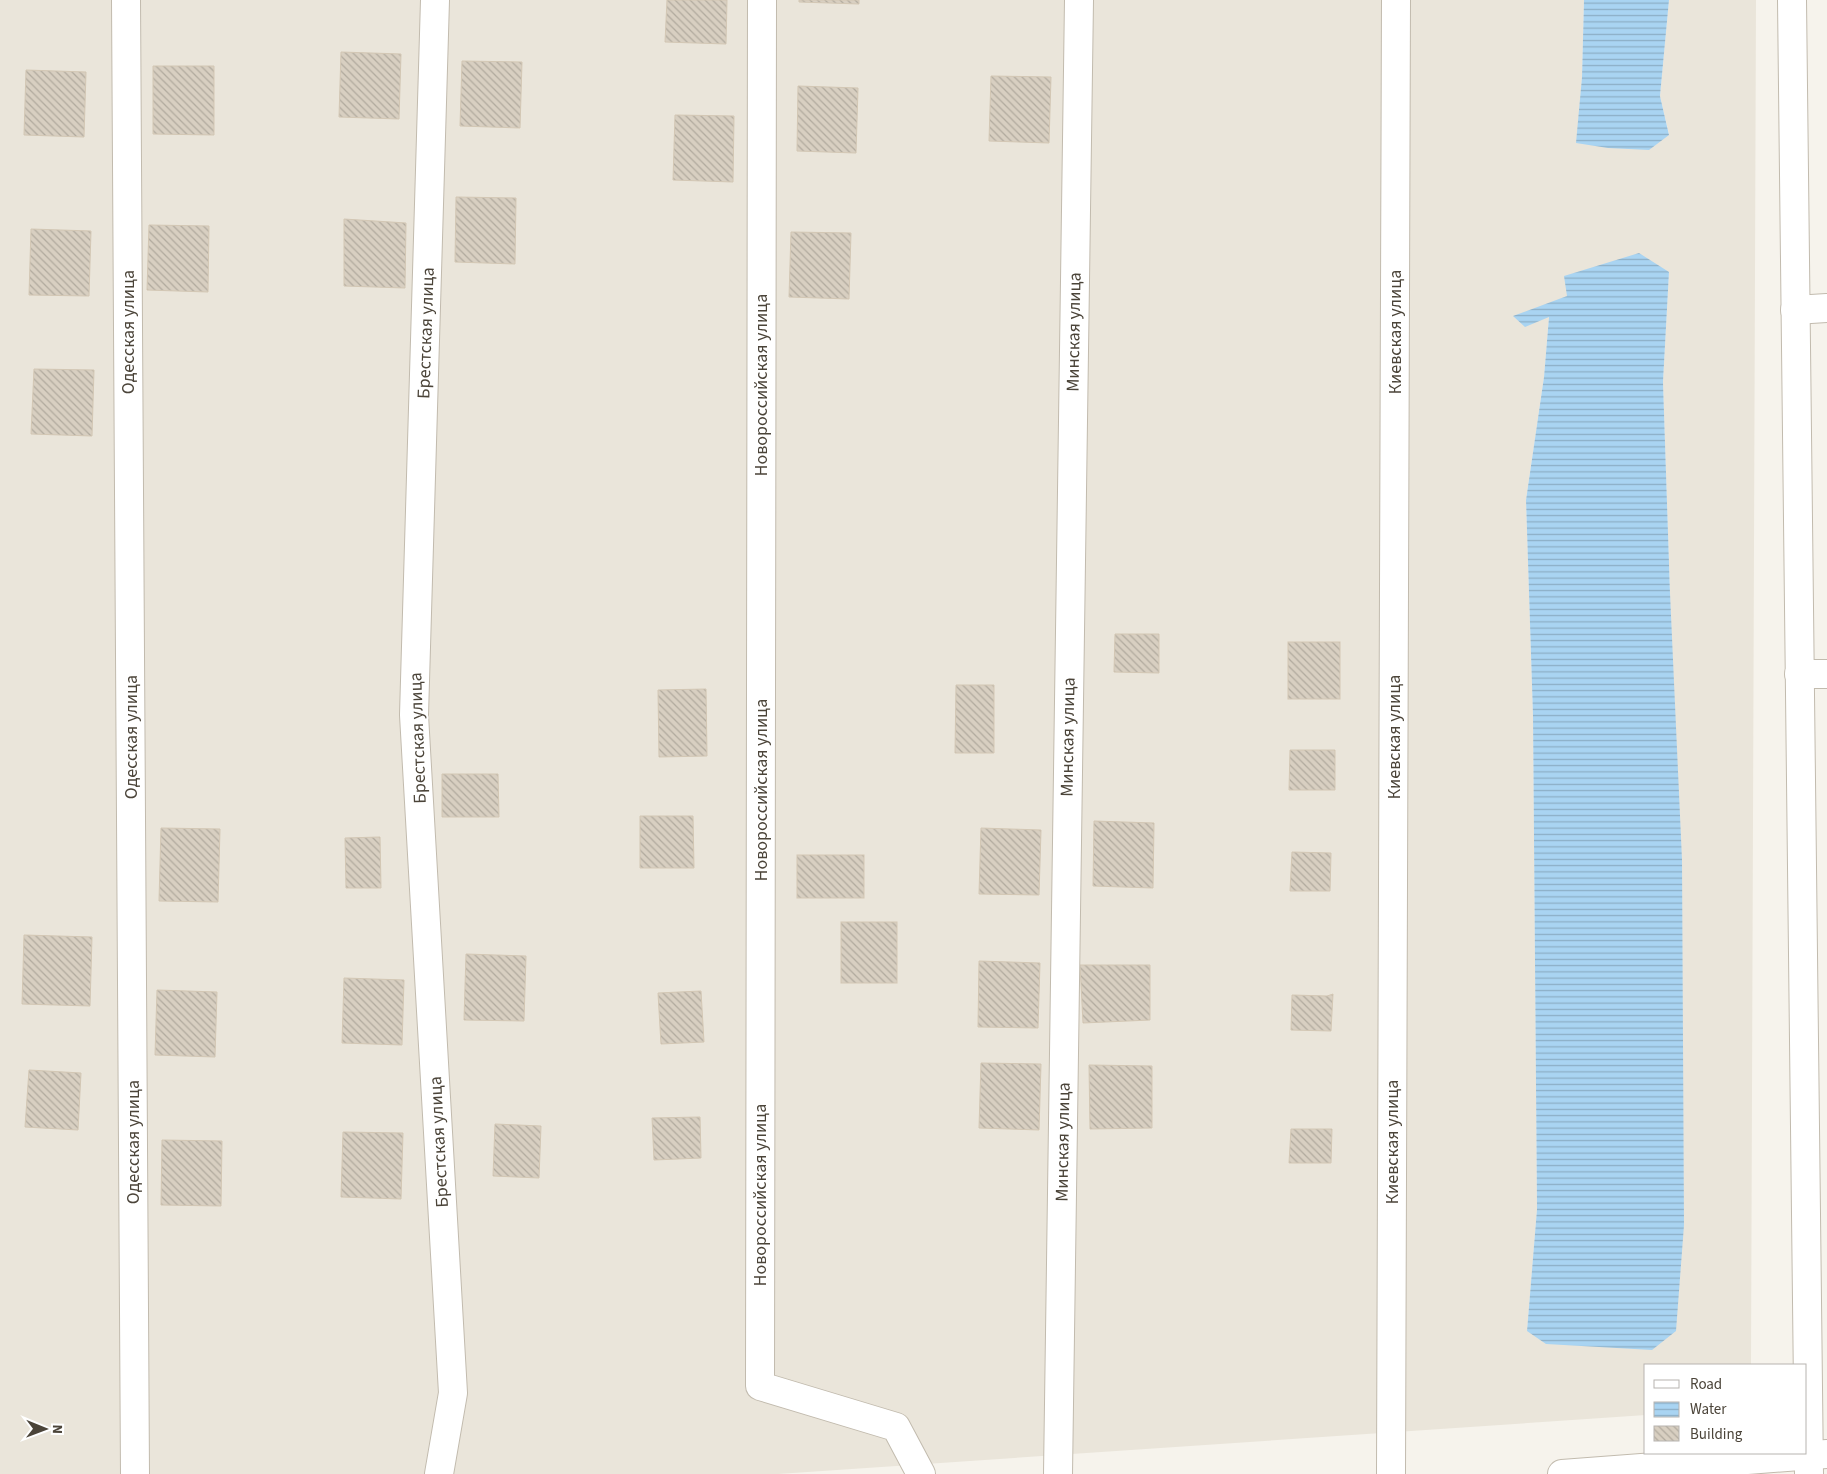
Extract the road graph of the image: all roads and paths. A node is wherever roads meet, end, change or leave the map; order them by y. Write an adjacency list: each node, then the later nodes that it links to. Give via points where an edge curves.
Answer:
1 (126, 0): 12 (street, Одесская улица)
2 (435, 0): 13 (street, Брестская улица, via 414,715 453,1393)
3 (762, 0): 14 (street, Новороссийская улица, via 760,1386 896,1427)
4 (1079, 0): 15 (street, Минская улица)
5 (1396, 0): 16 (street, Киевская улица)
6 (1792, 0): 8 (street)
7 (1827, 308): 8 (street)
8 (1795, 310): 9 (street)
9 (1799, 674): 10 (street); 11 (street)
10 (1827, 674)
11 (1815, 1461): 17 (street)
12 (136, 1474)
13 (439, 1474)
14 (921, 1474)
15 (1058, 1474)
16 (1391, 1474)
17 (1562, 1474)

